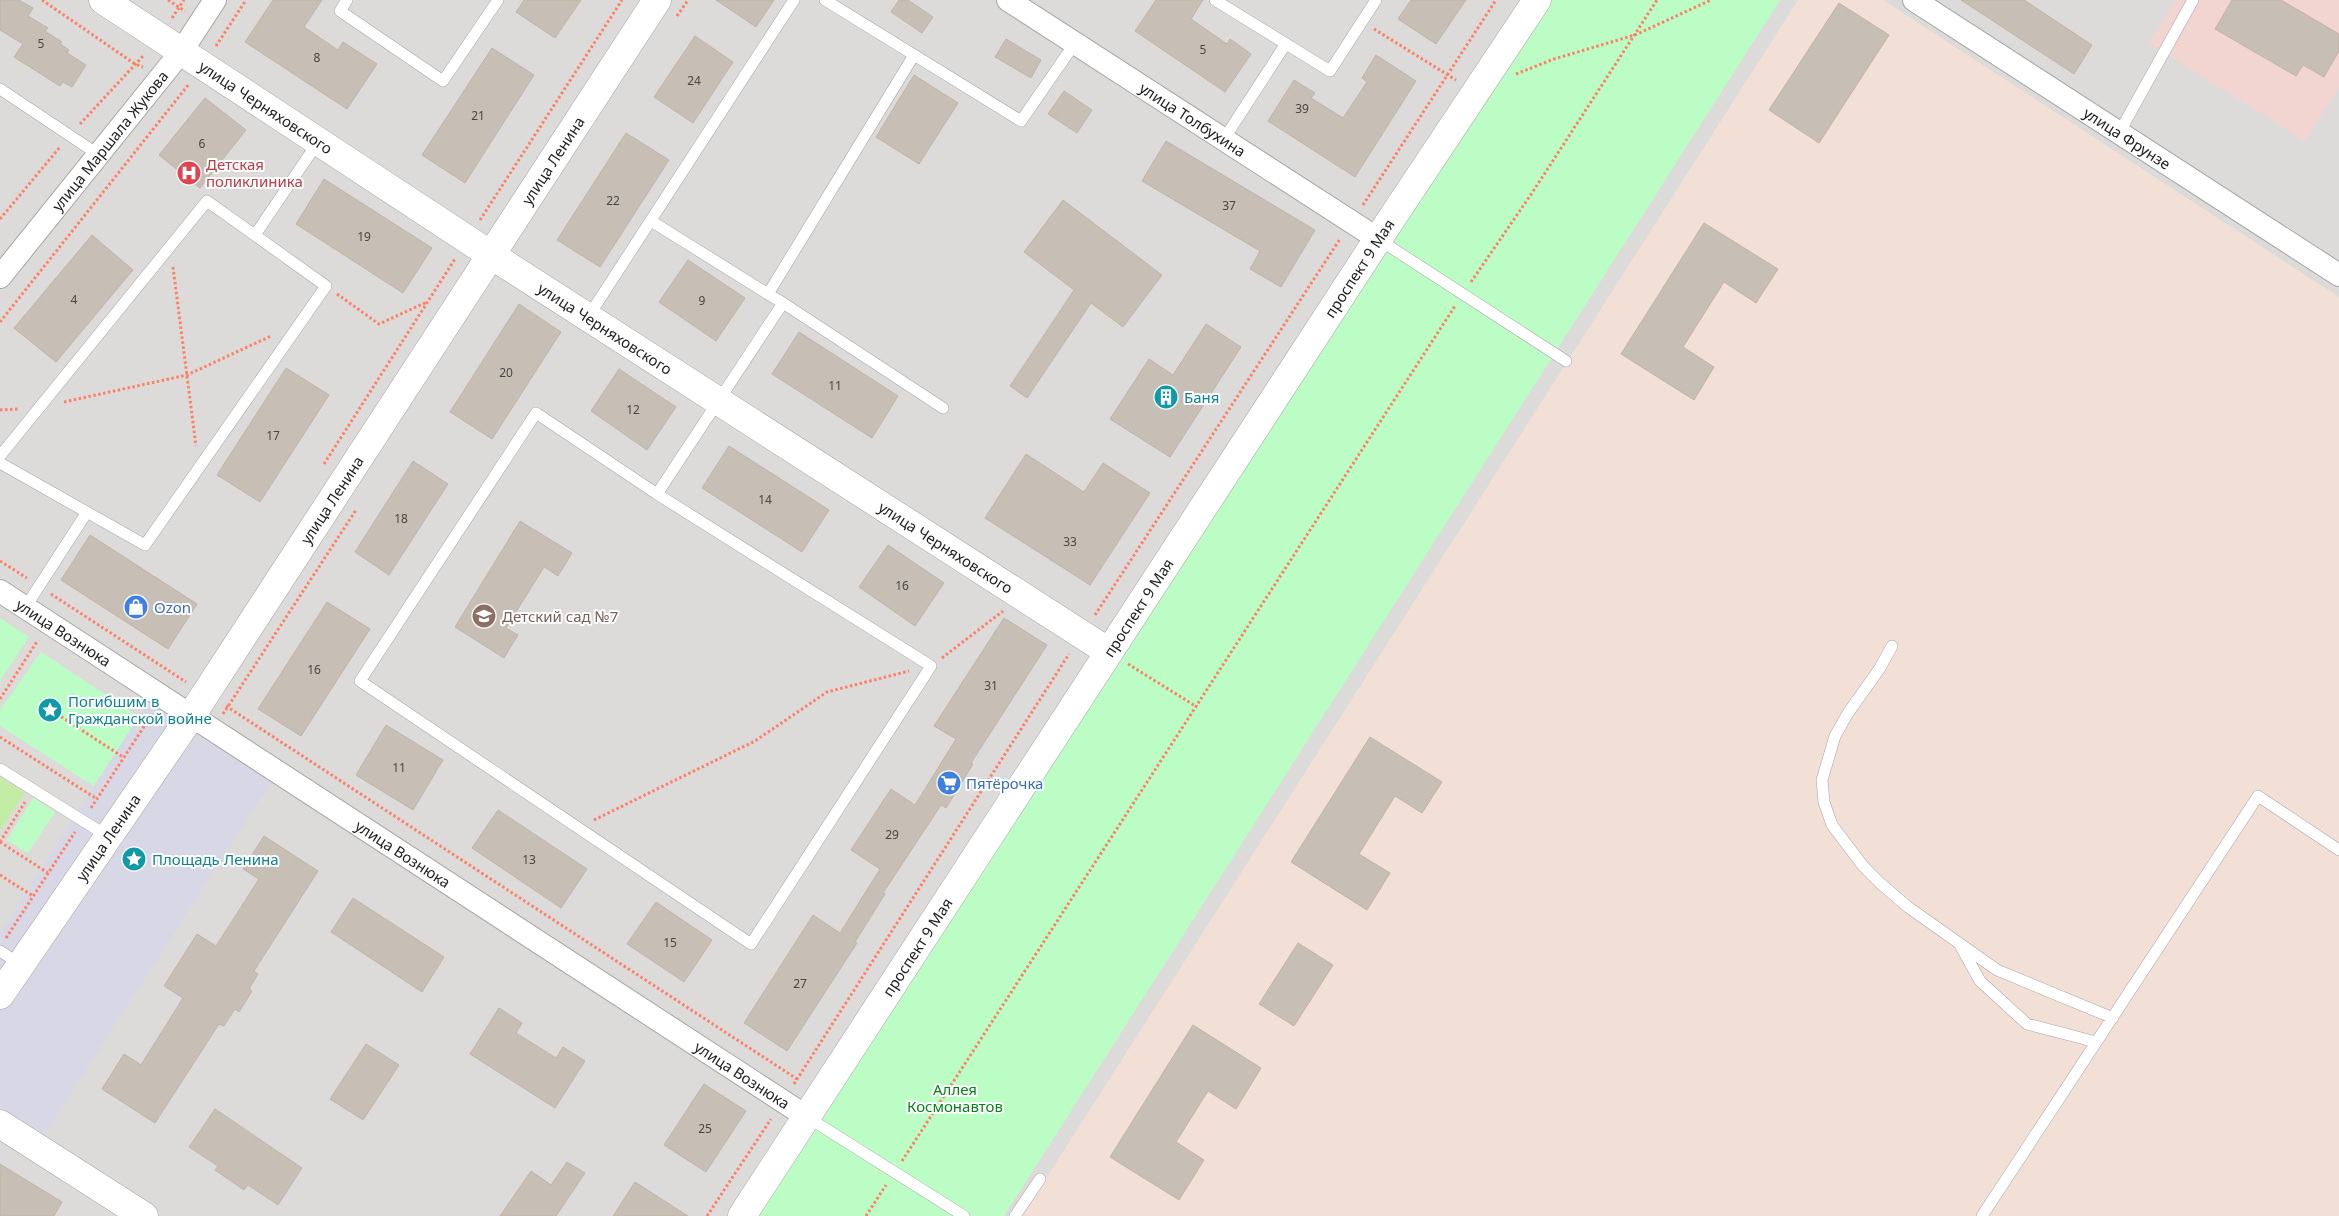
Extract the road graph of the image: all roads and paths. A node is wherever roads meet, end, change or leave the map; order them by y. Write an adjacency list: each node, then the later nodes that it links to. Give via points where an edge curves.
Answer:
1 (42, 0): 27 (path)
2 (103, 0): 25 (street, улица Черняховского)
3 (184, 0): 25 (path)
4 (215, 0): 25 (street, улица Маршала Жукова)
5 (246, 0): 25 (path)
6 (347, 0): 7 (lane, via 340,11 443,80)
7 (498, 0)
8 (622, 0): 41 (path)
9 (657, 0): 44 (street, улица Ленина)
10 (794, 0): 38 (lane)
11 (825, 0): 26 (lane)
12 (1008, 0): 23 (street, улица Толбухина)
13 (1215, 0): 24 (lane)
14 (1376, 0): 21 (lane)
15 (1496, 0): 28 (path)
16 (1537, 0): 31 (street, проспект 9 Мая)
17 (1657, 0): 22 (path)
18 (1712, 0): 22 (path)
19 (1914, 0): 32 (street, улица Фрунзе)
20 (2193, 0): 32 (lane)
21 (1362, 21): 24 (lane, via 1330,71); 28 (path)
22 (1635, 35): 29 (path, via 1554,59); 49 (path)
23 (1075, 43): 26 (lane, via 1021,121); 34 (street, улица Толбухина)
24 (1285, 45): 34 (lane)
25 (181, 52): 27 (path); 35 (street, улица Черняховского); 36 (street, улица Маршала Жукова); 53 (path)
26 (914, 55): 48 (lane)
27 (135, 64): 33 (path)
28 (1447, 75): 31 (path); 39 (path)
29 (1511, 77)
30 (0, 89): 33 (lane)
31 (1476, 91): 42 (street, проспект 9 Мая)
32 (2119, 133): 46 (street, улица Фрунзе)
33 (70, 135): 36 (lane); 37 (path)
34 (1224, 139): 39 (street, улица Толбухина)
35 (318, 142): 40 (lane); 41 (street, улица Черняховского)
36 (99, 155): 45 (street, улица Маршала Жукова)
37 (0, 219)
38 (651, 221): 48 (lane); 52 (lane)
39 (1352, 222): 42 (street, улица Толбухина); 72 (path)
40 (254, 235): 43 (lane, via 207,200); 47 (lane)
41 (467, 239): 44 (street, улица Черняховского); 50 (path)
42 (1378, 239): 49 (lane); 74 (street, проспект 9 Мая)
43 (170, 246): 56 (path); 58 (lane)
44 (491, 255): 52 (street, улица Черняховского); 76 (street, улица Ленина)
45 (1, 274)
46 (2339, 276)
47 (326, 286): 50 (path, via 379,324); 54 (lane)
48 (768, 294): 51 (lane)
49 (1463, 294): 55 (lane); 78 (path)
50 (428, 302): 63 (path)
51 (783, 303): 57 (lane); 59 (lane)
52 (588, 317): 57 (street, улица Черняховского)
53 (0, 322)
54 (301, 322): 56 (path); 62 (lane)
55 (1566, 360)
56 (187, 375): 58 (path); 62 (path)
57 (718, 401): 64 (lane); 69 (street, улица Черняховского)
58 (39, 408): 60 (lane)
59 (943, 408)
60 (0, 456)
61 (0, 463): 65 (lane)
62 (199, 468): 65 (lane, via 145,545)
63 (320, 471)
64 (657, 494): 75 (lane); 85 (lane, via 536,413 360,682)
65 (87, 512): 67 (lane)
66 (0, 561): 67 (path)
67 (39, 586): 70 (lane); 76 (path)
68 (0, 591): 70 (street, улица Вознюка)
69 (1022, 596): 72 (street, улица Черняховского); 75 (path)
70 (26, 608): 71 (street, улица Вознюка)
71 (49, 623): 76 (street, улица Вознюка); 77 (path)
72 (1082, 635): 74 (street, улица Черняховского); 97 (path)
73 (1892, 646): 92 (lane, via 1835,736 1822,780 1824,802 1832,825 1869,872 1908,907)
74 (1109, 652): 78 (path); 99 (street, проспект 9 Мая)
75 (931, 666): 85 (path, via 827,692 754,741); 85 (lane, via 751,944)
76 (189, 698): 86 (street, улица Ленина); 97 (path); 98 (street, улица Вознюка)
77 (0, 699)
78 (1197, 707): 101 (path)
79 (57, 714): 81 (path)
80 (0, 737): 84 (path)
81 (123, 758)
82 (0, 769): 83 (lane)
83 (33, 788): 86 (lane); 87 (path)
84 (97, 799)
85 (578, 828)
86 (109, 837): 93 (street, улица Ленина)
87 (0, 842): 89 (path)
88 (2339, 850): 95 (lane, via 2258,796)
89 (48, 873)
90 (0, 875): 91 (path)
91 (33, 896)
92 (1958, 942): 95 (lane, via 1997,970); 96 (lane, via 1980,981 2027,1024)
93 (10, 958): 94 (street, улица Ленина)
94 (0, 995)
95 (2113, 1018): 96 (lane)
96 (2096, 1042): 109 (lane)
97 (797, 1079): 98 (path)
98 (783, 1101): 99 (street, улица Вознюка); 104 (path)
99 (807, 1117): 101 (lane); 105 (street, проспект 9 Мая)
100 (0, 1124): 103 (street)
101 (894, 1172): 106 (path); 107 (lane)
102 (1040, 1179): 108 (lane)
103 (144, 1216)
104 (708, 1216)
105 (742, 1216)
106 (866, 1216)
107 (964, 1216)
108 (1015, 1216)
109 (1982, 1216)

